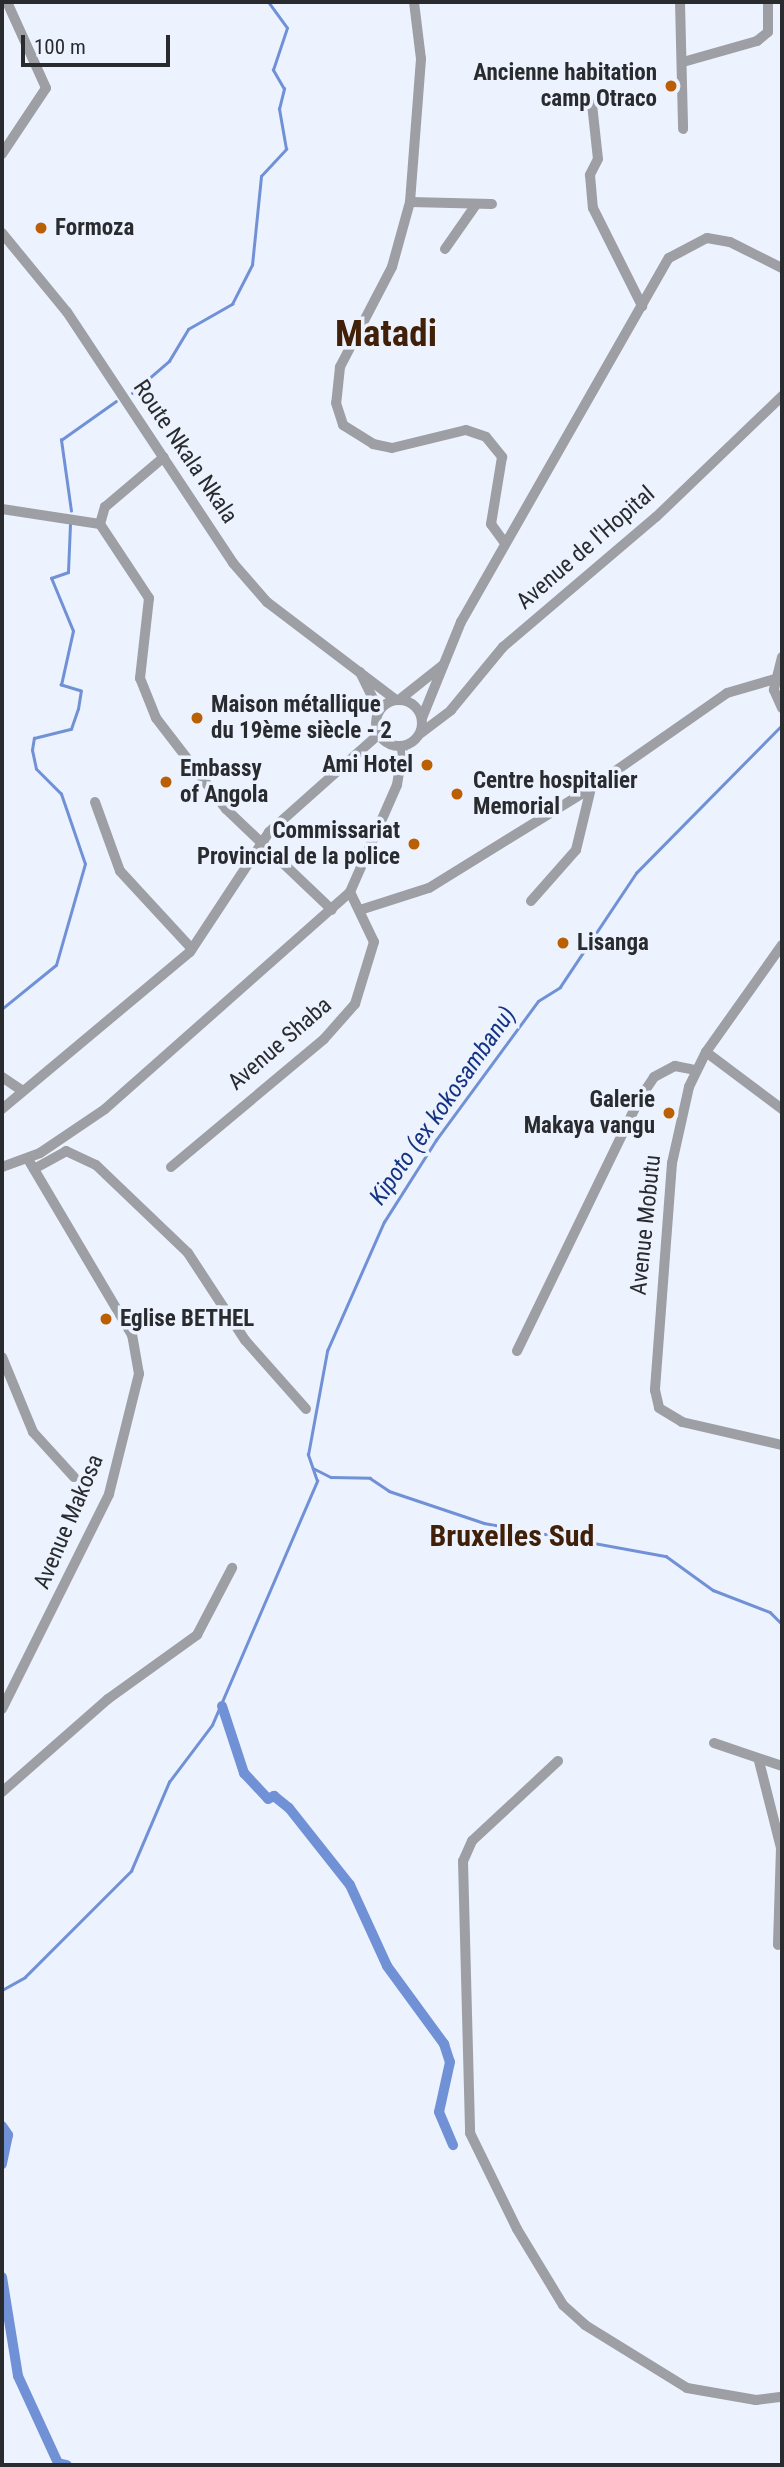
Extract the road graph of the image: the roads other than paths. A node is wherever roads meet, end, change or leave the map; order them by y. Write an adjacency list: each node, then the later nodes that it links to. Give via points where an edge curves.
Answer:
1 (7, 2): 8 (street, via 46,88)
2 (414, 2): 9 (street, via 421,59)
3 (680, 2): 5 (street)
4 (768, 2): 5 (street, via 768,32 758,41)
5 (683, 62): 7 (street)
6 (592, 104): 15 (street, via 598,159 590,175 593,208)
7 (683, 129)
8 (2, 154)
9 (410, 202): 11 (street); 20 (street, via 392,267 340,367 336,403 343,425 373,444 393,448 466,430 486,437 502,457 491,524)
10 (492, 204): 11 (street)
11 (475, 206): 13 (street)
12 (2, 233): 17 (street, Route Nkala Nkala, via 41,275)
13 (445, 249)
14 (782, 268): 15 (street, via 730,242 707,238 669,258)
15 (642, 306): 20 (street)
16 (782, 396): 29 (street, Avenue de l'Hopital, via 656,517 503,647 451,710)
17 (164, 457): 19 (street, via 105,507); 23 (street, Route Nkala Nkala, via 267,603)
18 (2, 508): 19 (street)
19 (100, 524): 34 (street, via 149,598 140,678 156,718 226,809)
20 (505, 542): 22 (street)
21 (782, 657): 24 (street)
22 (443, 665): 25 (street); 28 (street)
23 (359, 670): 25 (street, Route Nkala Nkala); 27 (street)
24 (775, 679): 26 (street); 32 (street, via 727,693)
25 (398, 700): 27 (street); 28 (street, via 414,705)
26 (779, 704)
27 (379, 711): 30 (street)
28 (422, 718): 29 (street)
29 (421, 733): 31 (street)
30 (379, 734): 31 (street); 34 (street)
31 (403, 746): 35 (street, via 397,785)
32 (591, 788): 36 (street, via 576,850); 38 (street, via 429,888)
33 (95, 802): 40 (street, via 120,871)
34 (262, 840): 37 (street); 40 (street)
35 (350, 891): 37 (street); 38 (street, Avenue Shaba)
36 (531, 901)
37 (331, 909): 47 (street, via 105,1109)
38 (360, 910): 49 (street, Avenue Shaba, via 375,952 345,1019)
39 (782, 945): 41 (street, Avenue Mobutu)
40 (192, 949): 44 (street)
41 (706, 1052): 42 (street, Avenue Mobutu); 46 (street)
42 (695, 1070): 50 (street, via 675,1066 654,1077 640,1098); 53 (street, Avenue Mobutu, via 672,1163 656,1401 682,1422)
43 (2, 1076): 44 (street)
44 (23, 1091): 45 (street)
45 (2, 1109)
46 (782, 1109)
47 (31, 1164): 48 (street); 52 (street, via 66,1151 96,1165 180,1244 245,1340); 56 (street, Avenue Makosa, via 132,1335 139,1374 109,1494)
48 (2, 1167)
49 (171, 1167)
50 (517, 1351)
51 (2, 1357): 54 (street, via 33,1432)
52 (306, 1409)
53 (782, 1445)
54 (74, 1477)
55 (232, 1568): 61 (street, via 197,1635 108,1699)
56 (2, 1709)
57 (714, 1743): 59 (street)
58 (558, 1761): 63 (street, via 472,1841 463,1861 470,2133 517,2229 563,2305 585,2325 687,2388 756,2399)
59 (759, 1761): 60 (street); 62 (street, via 781,1848)
60 (782, 1766)
61 (2, 1792)
62 (778, 1945)
63 (782, 2397)

